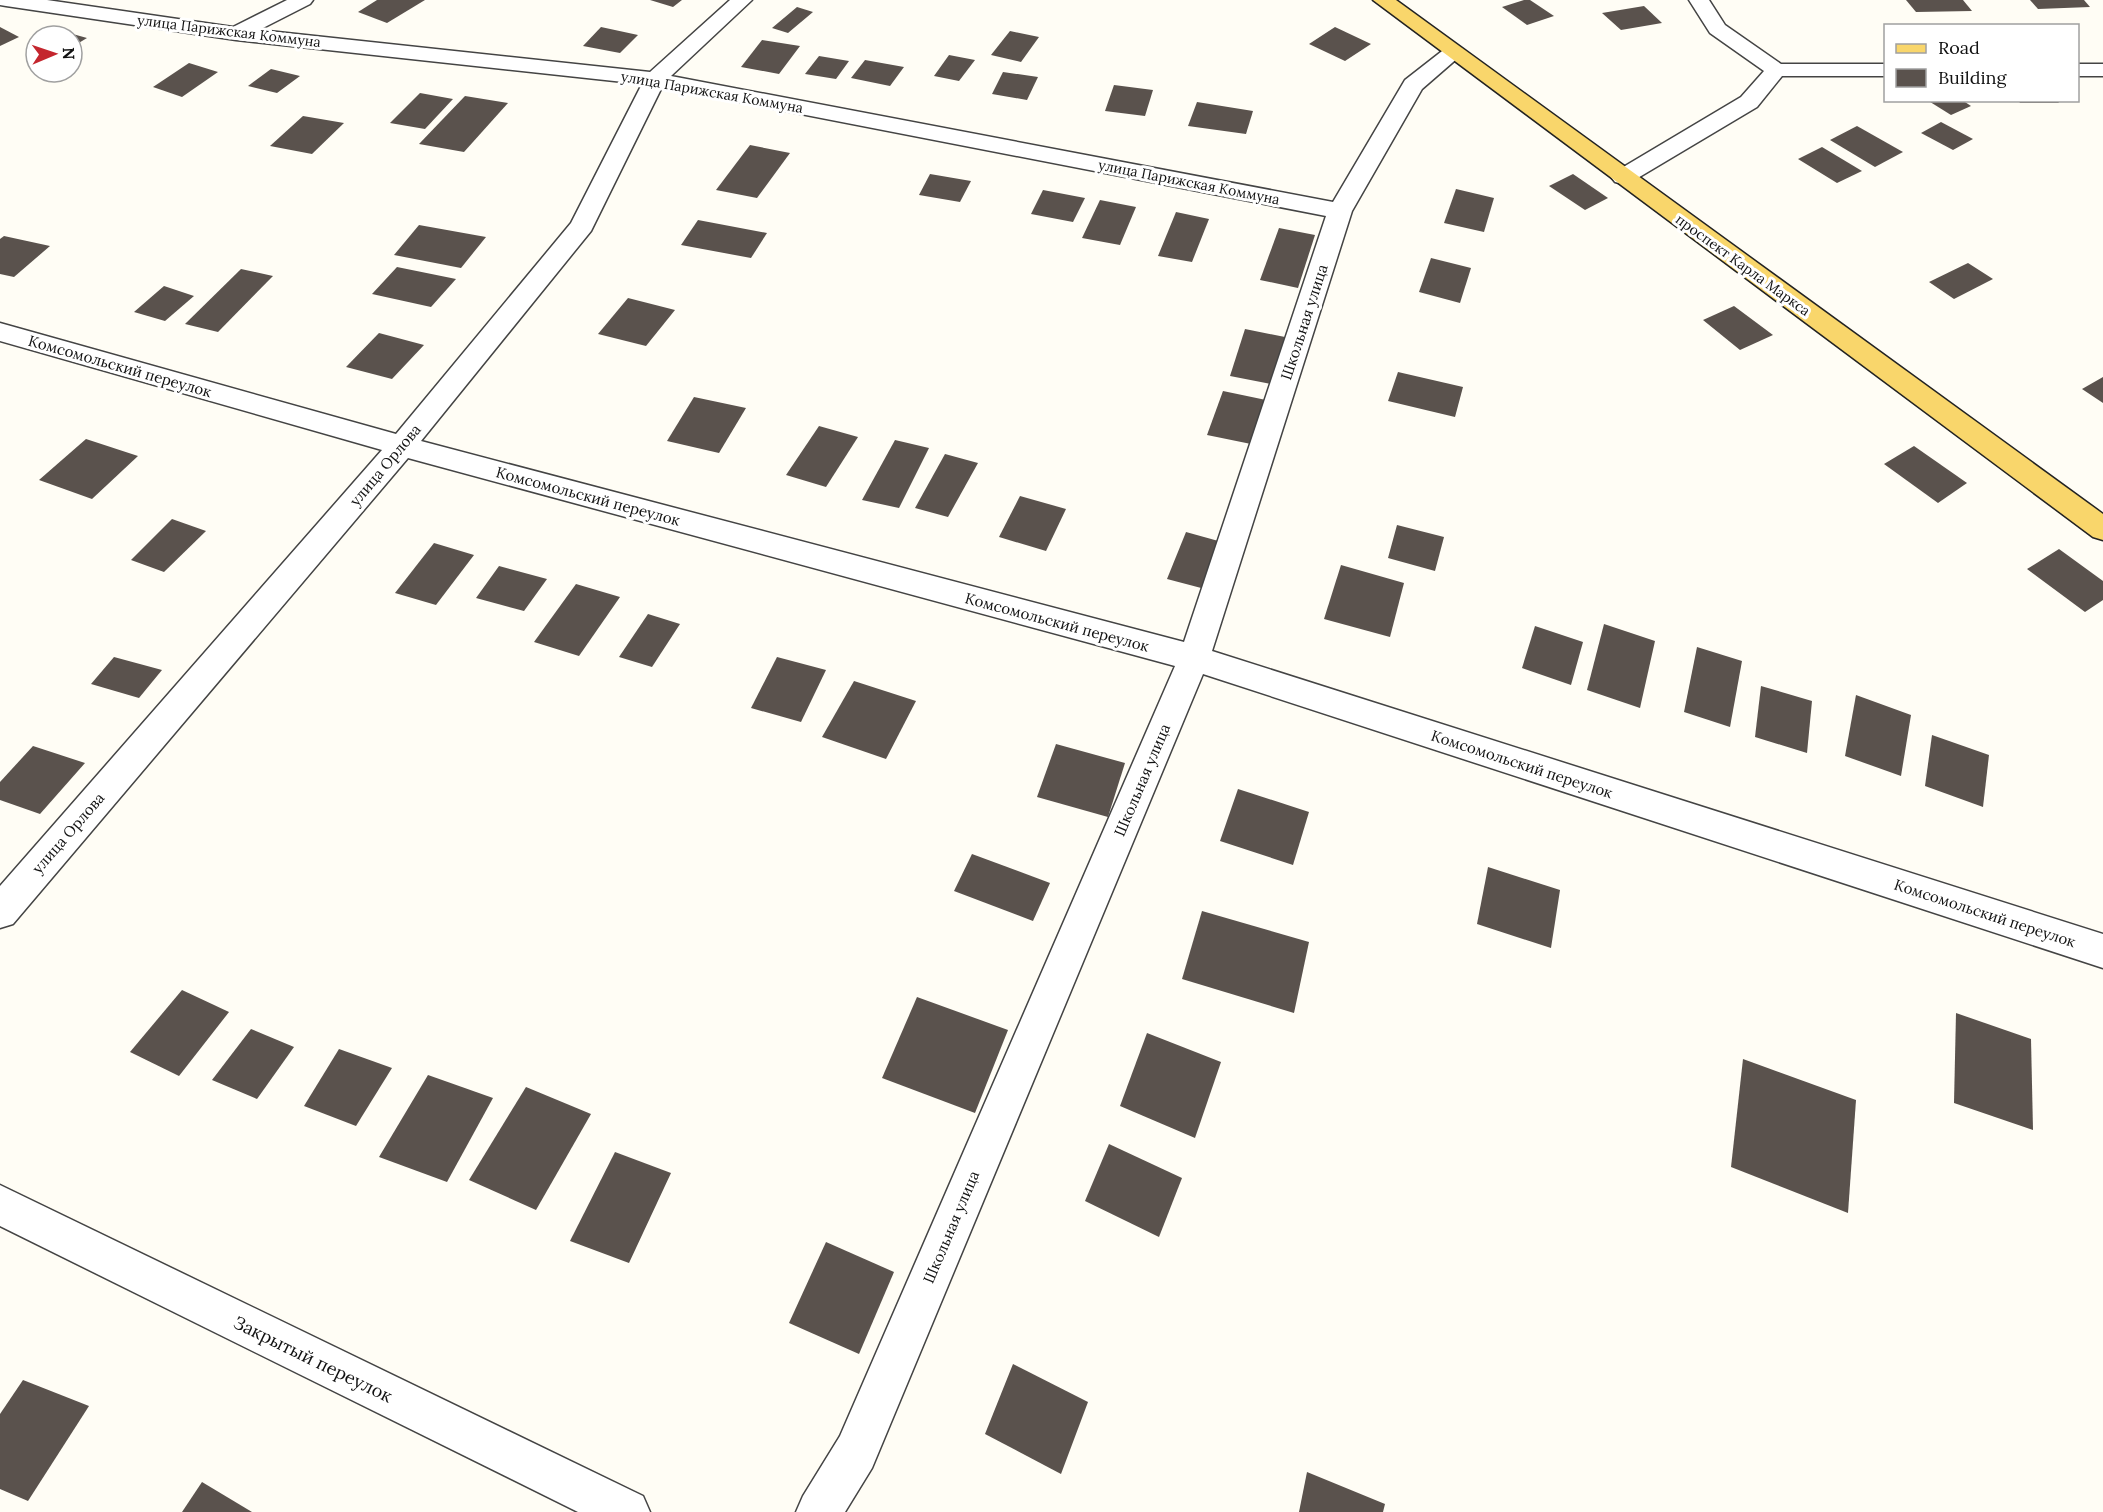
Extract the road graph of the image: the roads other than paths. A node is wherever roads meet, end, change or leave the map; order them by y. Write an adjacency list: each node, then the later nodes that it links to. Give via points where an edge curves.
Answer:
1 (6, 0): 6 (street, улица Парижская Коммуна)
2 (303, 0): 6 (street)
3 (742, 0): 12 (street, улица Орлова)
4 (1383, 0): 7 (main road, проспект Карла Маркса)
5 (1699, 0): 8 (street, via 1717,29)
6 (236, 34): 12 (street, улица Парижская Коммуна)
7 (1453, 52): 13 (main road, проспект Карла Маркса); 14 (street, Школьная улица, via 1413,85)
8 (1776, 70): 9 (street); 13 (street, via 1749,102)
9 (1884, 70)
10 (2079, 70): 11 (street)
11 (2103, 70)
12 (655, 79): 14 (street, улица Парижская Коммуна); 16 (street, улица Орлова, via 582,226)
13 (1623, 177): 17 (main road, проспект Карла Маркса)
14 (1340, 211): 18 (street, Школьная улица)
15 (0, 333): 16 (street, Комсомольский переулок)
16 (402, 447): 18 (street, Комсомольский переулок); 19 (street, улица Орлова)
17 (2103, 529)
18 (1194, 658): 20 (street, Комсомольский переулок); 23 (street, Школьная улица, via 856,1452)
19 (0, 912)
20 (2103, 951)
21 (0, 1205): 22 (street, Закрытый переулок)
22 (627, 1512)
23 (819, 1512)

